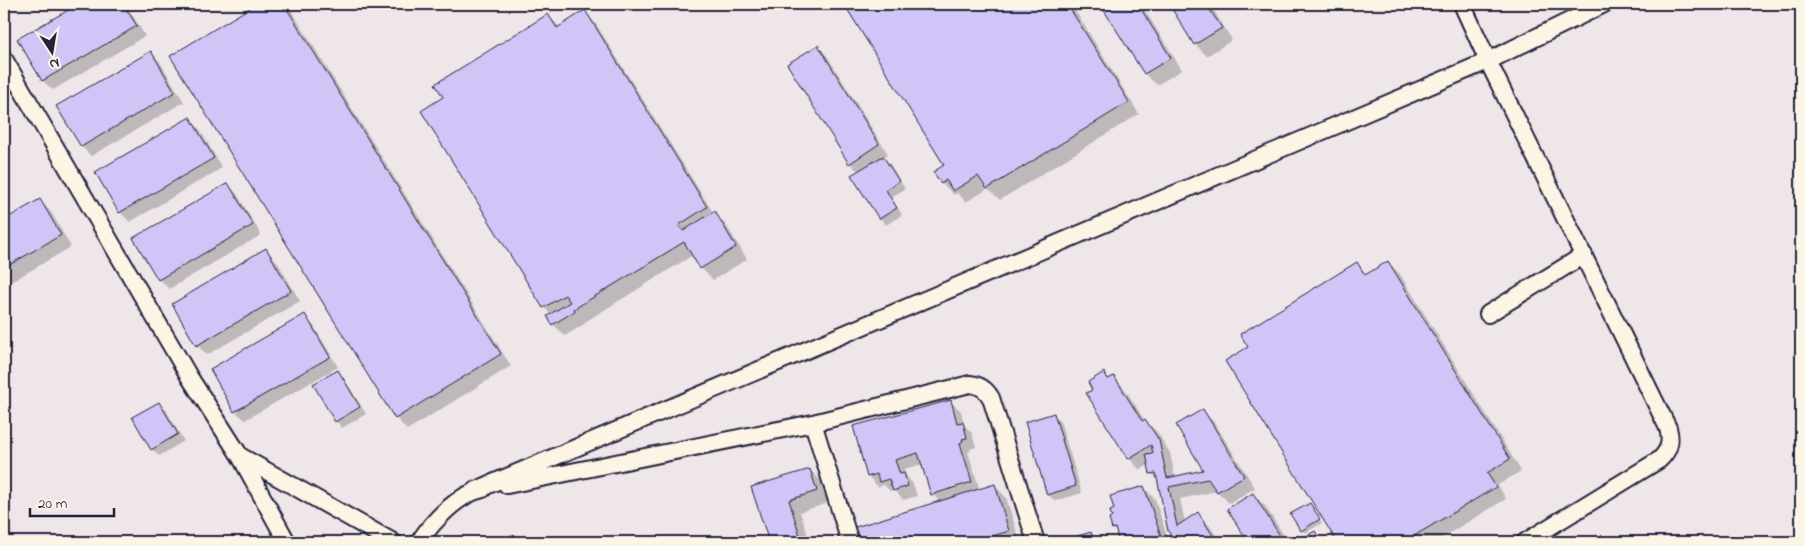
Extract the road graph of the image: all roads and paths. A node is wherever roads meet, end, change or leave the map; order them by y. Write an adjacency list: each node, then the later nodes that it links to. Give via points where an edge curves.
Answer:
1 (1462, 4): 4 (lane)
2 (1604, 4): 4 (lane)
3 (4, 59): 8 (lane, via 190,378)
4 (1488, 61): 5 (lane); 9 (lane)
5 (1584, 255): 6 (lane); 15 (lane, via 1668,428 1670,446 1659,460)
6 (1488, 314)
7 (813, 424): 9 (lane); 13 (lane); 14 (lane, via 977,384 991,398)
8 (240, 456): 10 (lane); 11 (lane)
9 (474, 491): 12 (lane, via 445,511)
10 (287, 542)
11 (393, 542)
12 (419, 542)
13 (850, 542)
14 (1036, 542)
15 (1525, 542)

